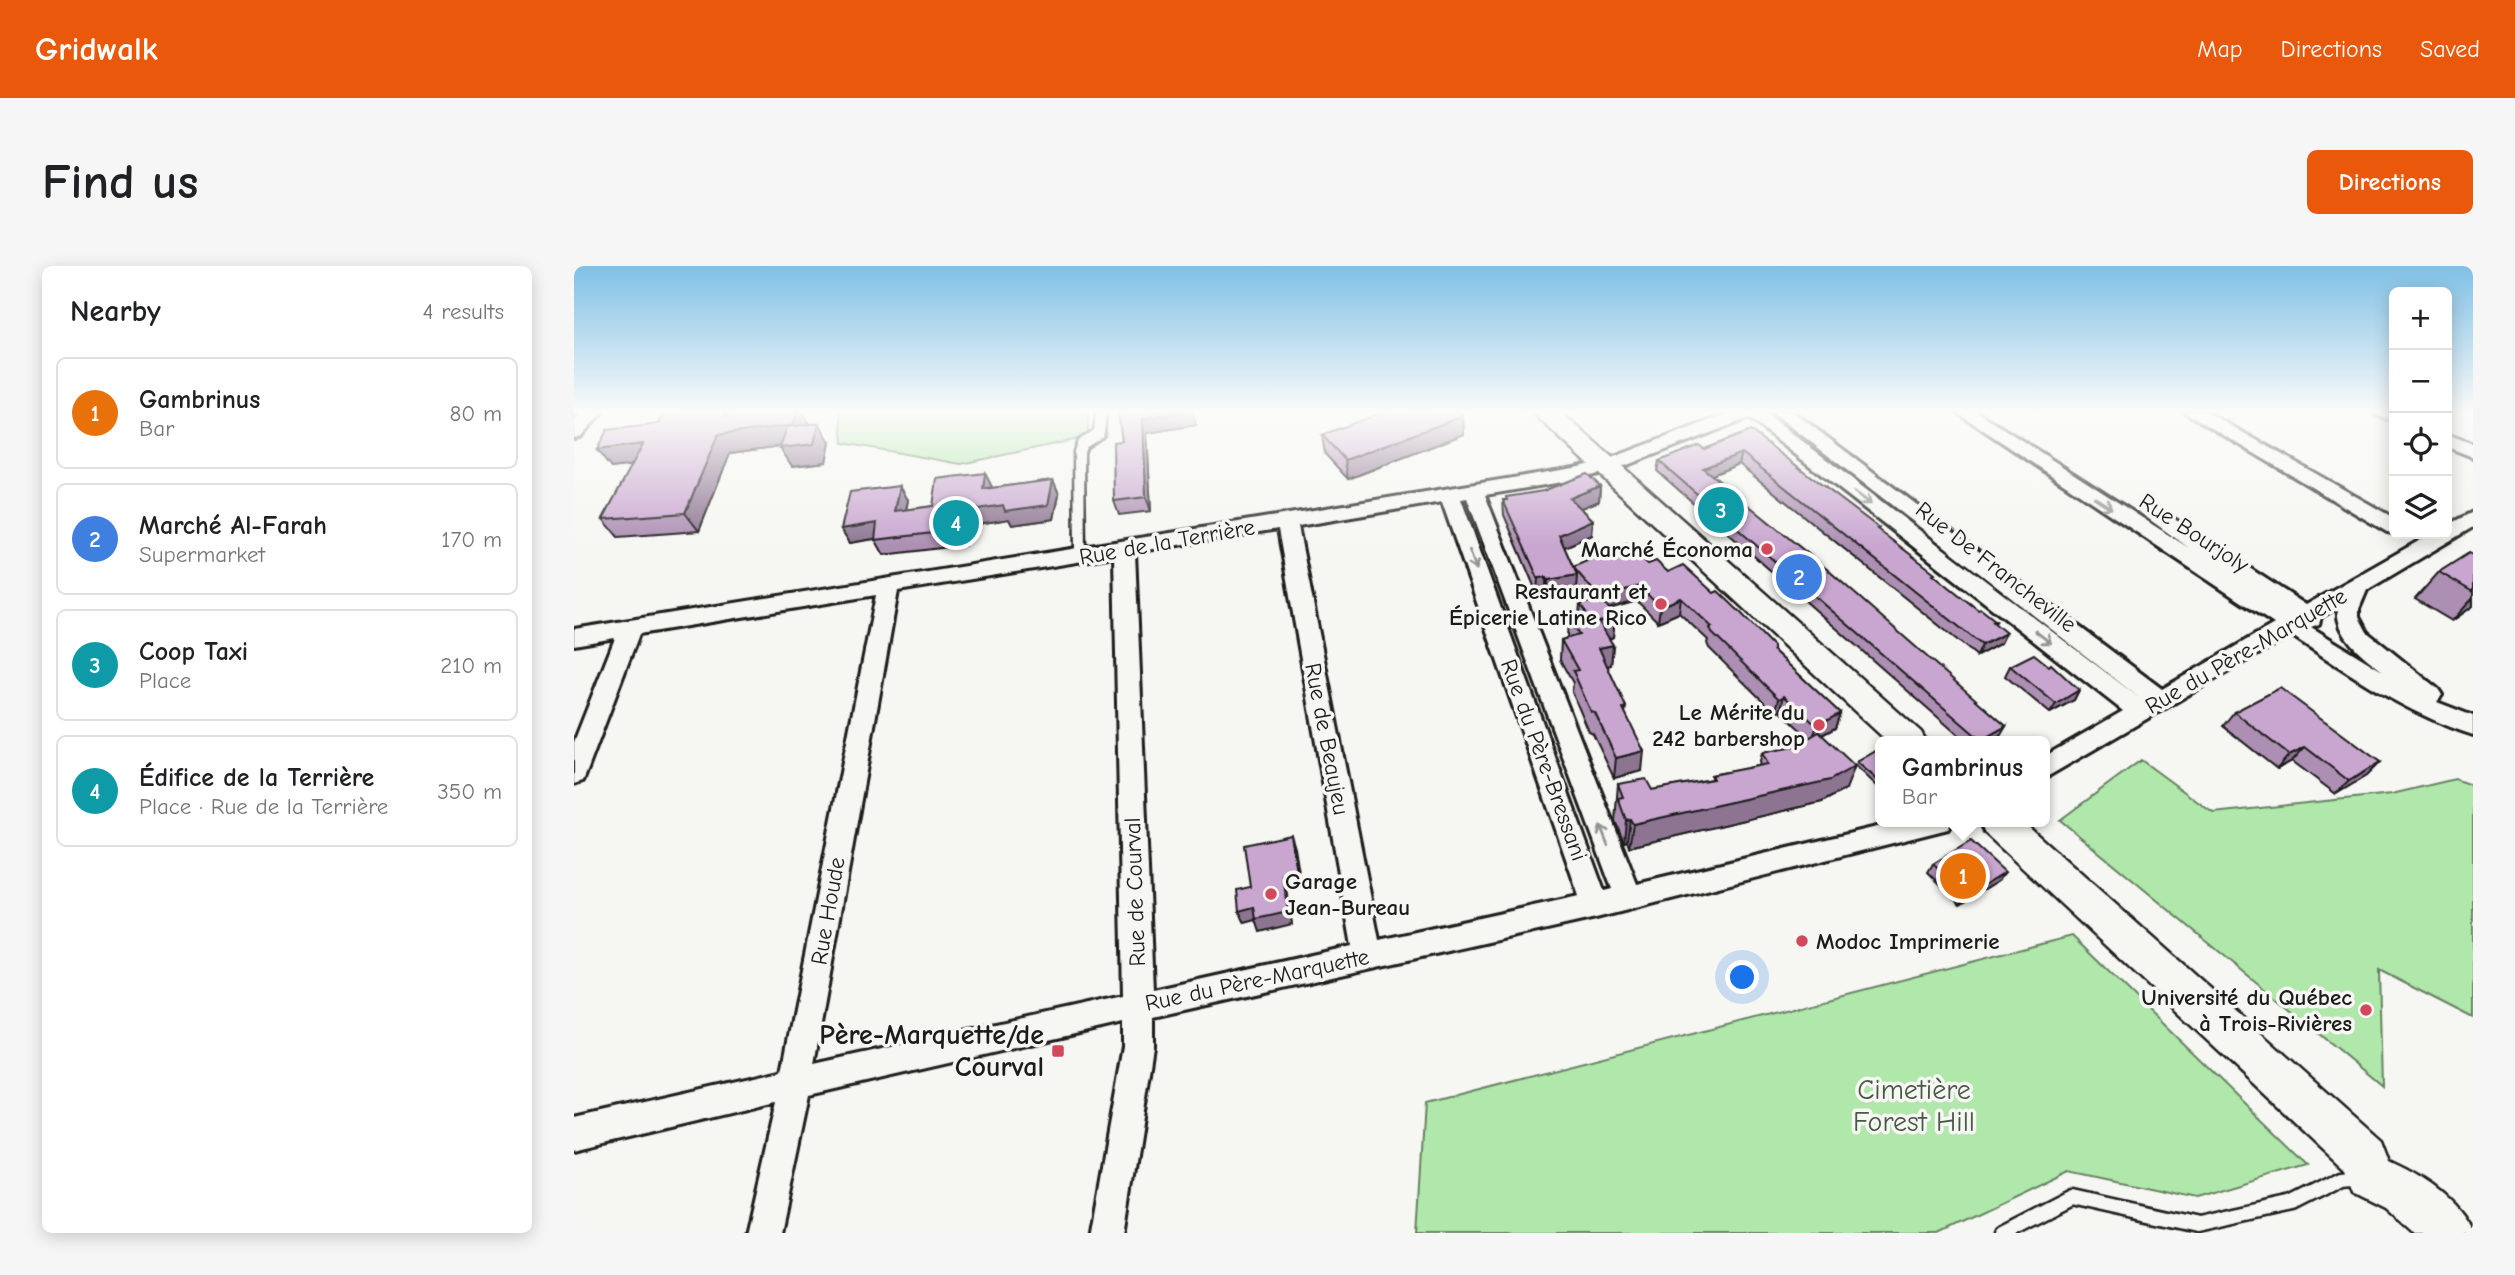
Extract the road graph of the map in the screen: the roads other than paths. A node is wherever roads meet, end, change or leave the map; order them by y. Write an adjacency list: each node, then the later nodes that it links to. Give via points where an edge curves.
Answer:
1 (1079, 456): 20 (lane)
2 (1595, 456): 9 (main road)
3 (1632, 456): 9 (street, Rue de la Terrière)
4 (1813, 456): 27 (street, Rue De Francheville, one-way to 27)
5 (1837, 456): 27 (street, Rue De Francheville)
6 (2036, 456): 23 (street, Rue Bourjoly, one-way to 23)
7 (2058, 456): 23 (street, Rue Bourjoly)
8 (2271, 456): 14 (street)
9 (1606, 466): 10 (street, Rue de la Terrière); 30 (main road)
10 (1474, 491): 11 (street, Rue de la Terrière); 35 (street, Rue du Père-Bressani, one-way to 10)
11 (1450, 496): 13 (street, Rue de la Terrière); 36 (street, Rue du Père-Bressani, one-way to 36)
12 (2473, 518): 15 (street, Rue du Père-Marquette)
13 (1287, 522): 19 (street, Rue de la Terrière); 37 (street, Rue de Beaujeu)
14 (2389, 524)
15 (2452, 530)
16 (2414, 539): 18 (street)
17 (2438, 539): 18 (street, Rue du Père-Marquette)
18 (2426, 546): 21 (street, Rue du Père-Marquette)
19 (1124, 549): 20 (street, Rue de la Terrière); 38 (street, Rue de Courval)
20 (1080, 556): 22 (street, Rue de la Terrière)
21 (2358, 586): 23 (street, Rue du Père-Marquette); 26 (street, via 2348,609 2353,629)
22 (888, 587): 24 (street, Rue de la Terrière); 39 (street, Rue Houde)
23 (2299, 621): 26 (street); 27 (street, Rue du Père-Marquette); 29 (street, via 2408,697)
24 (630, 628): 25 (street, Rue de la Terrière); 32 (street)
25 (574, 637)
26 (2430, 695): 28 (street)
27 (2151, 707): 31 (street, Rue du Père-Marquette)
28 (2473, 714)
29 (2473, 726)
30 (1903, 736)
31 (2050, 765)
32 (574, 774)
33 (1920, 827): 35 (street, Rue du Père-Marquette)
34 (2003, 827): 41 (main road, via 2365,1156)
35 (1629, 898): 36 (street, Rue du Père-Marquette)
36 (1596, 906): 37 (street, Rue du Père-Marquette)
37 (1368, 955): 38 (street, Rue du Père-Marquette)
38 (1138, 1006): 39 (street, Rue du Père-Marquette); 44 (street, Rue de Courval, via 1138,1046)
39 (796, 1083): 40 (street, Rue du Père-Marquette); 43 (street, Rue Houde)
40 (574, 1134)
41 (2370, 1176): 42 (lane, via 2342,1179 2292,1204); 46 (main road, via 2403,1191)
42 (2192, 1229): 45 (lane, via 2072,1197)
43 (763, 1233)
44 (1107, 1233)
45 (2002, 1233)
46 (2449, 1233)

